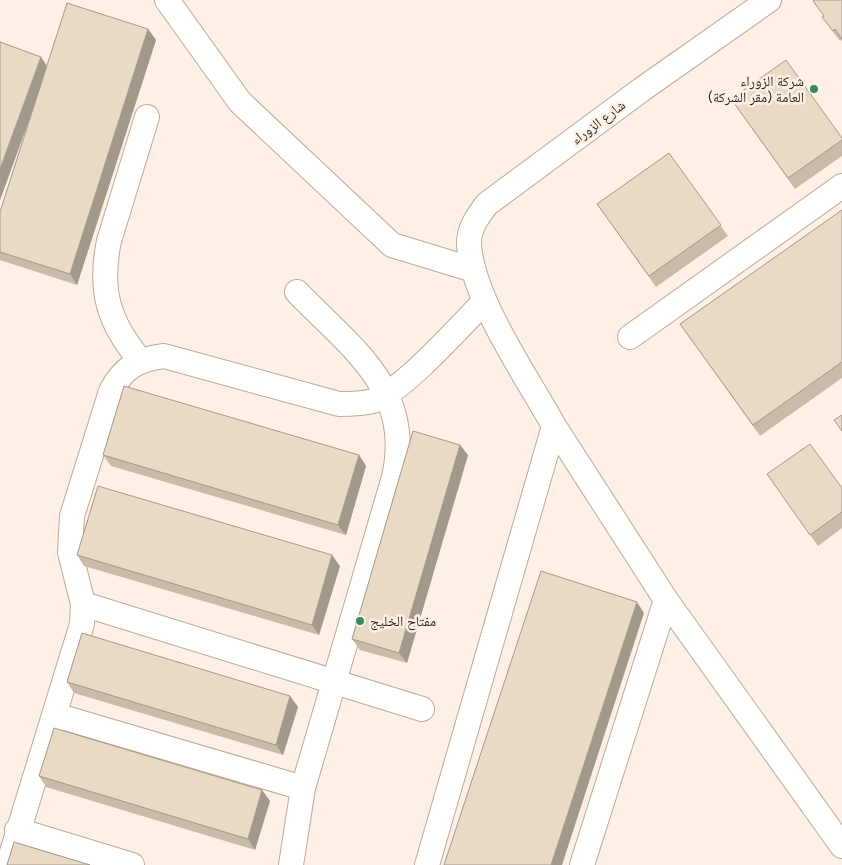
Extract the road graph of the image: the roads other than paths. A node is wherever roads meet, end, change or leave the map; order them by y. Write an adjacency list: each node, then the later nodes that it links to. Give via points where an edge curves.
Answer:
1 (167, 0): 5 (street, via 240,102 392,245)
2 (761, 2): 5 (street, شارع الزوراء, via 488,204 474,222 469,244)
3 (147, 117): 9 (street, via 104,262 104,284 115,325)
4 (842, 186): 8 (street)
5 (474, 270): 7 (street, شارع الزوراء)
6 (296, 292): 10 (street, via 368,364)
7 (484, 302): 10 (street); 11 (street, شارع الزوراء)
8 (630, 337)
9 (140, 360): 10 (street, via 164,356 177,358 339,404 364,402); 13 (street, via 126,369 111,391 72,516 70,552)
10 (388, 394): 14 (street, via 398,426 398,460)
11 (554, 426): 12 (street, شارع الزوراء); 23 (street)
12 (666, 600): 19 (street, شارع الزوراء); 24 (street)
13 (83, 604): 14 (street); 16 (street, via 82,624)
14 (333, 681): 15 (street); 17 (street)
15 (422, 709)
16 (55, 715): 17 (street); 18 (street)
17 (303, 788): 22 (street)
18 (17, 830): 20 (street); 21 (street)
19 (841, 843)
20 (8, 865)
21 (132, 865)
22 (291, 865)
23 (428, 865)
24 (582, 865)

